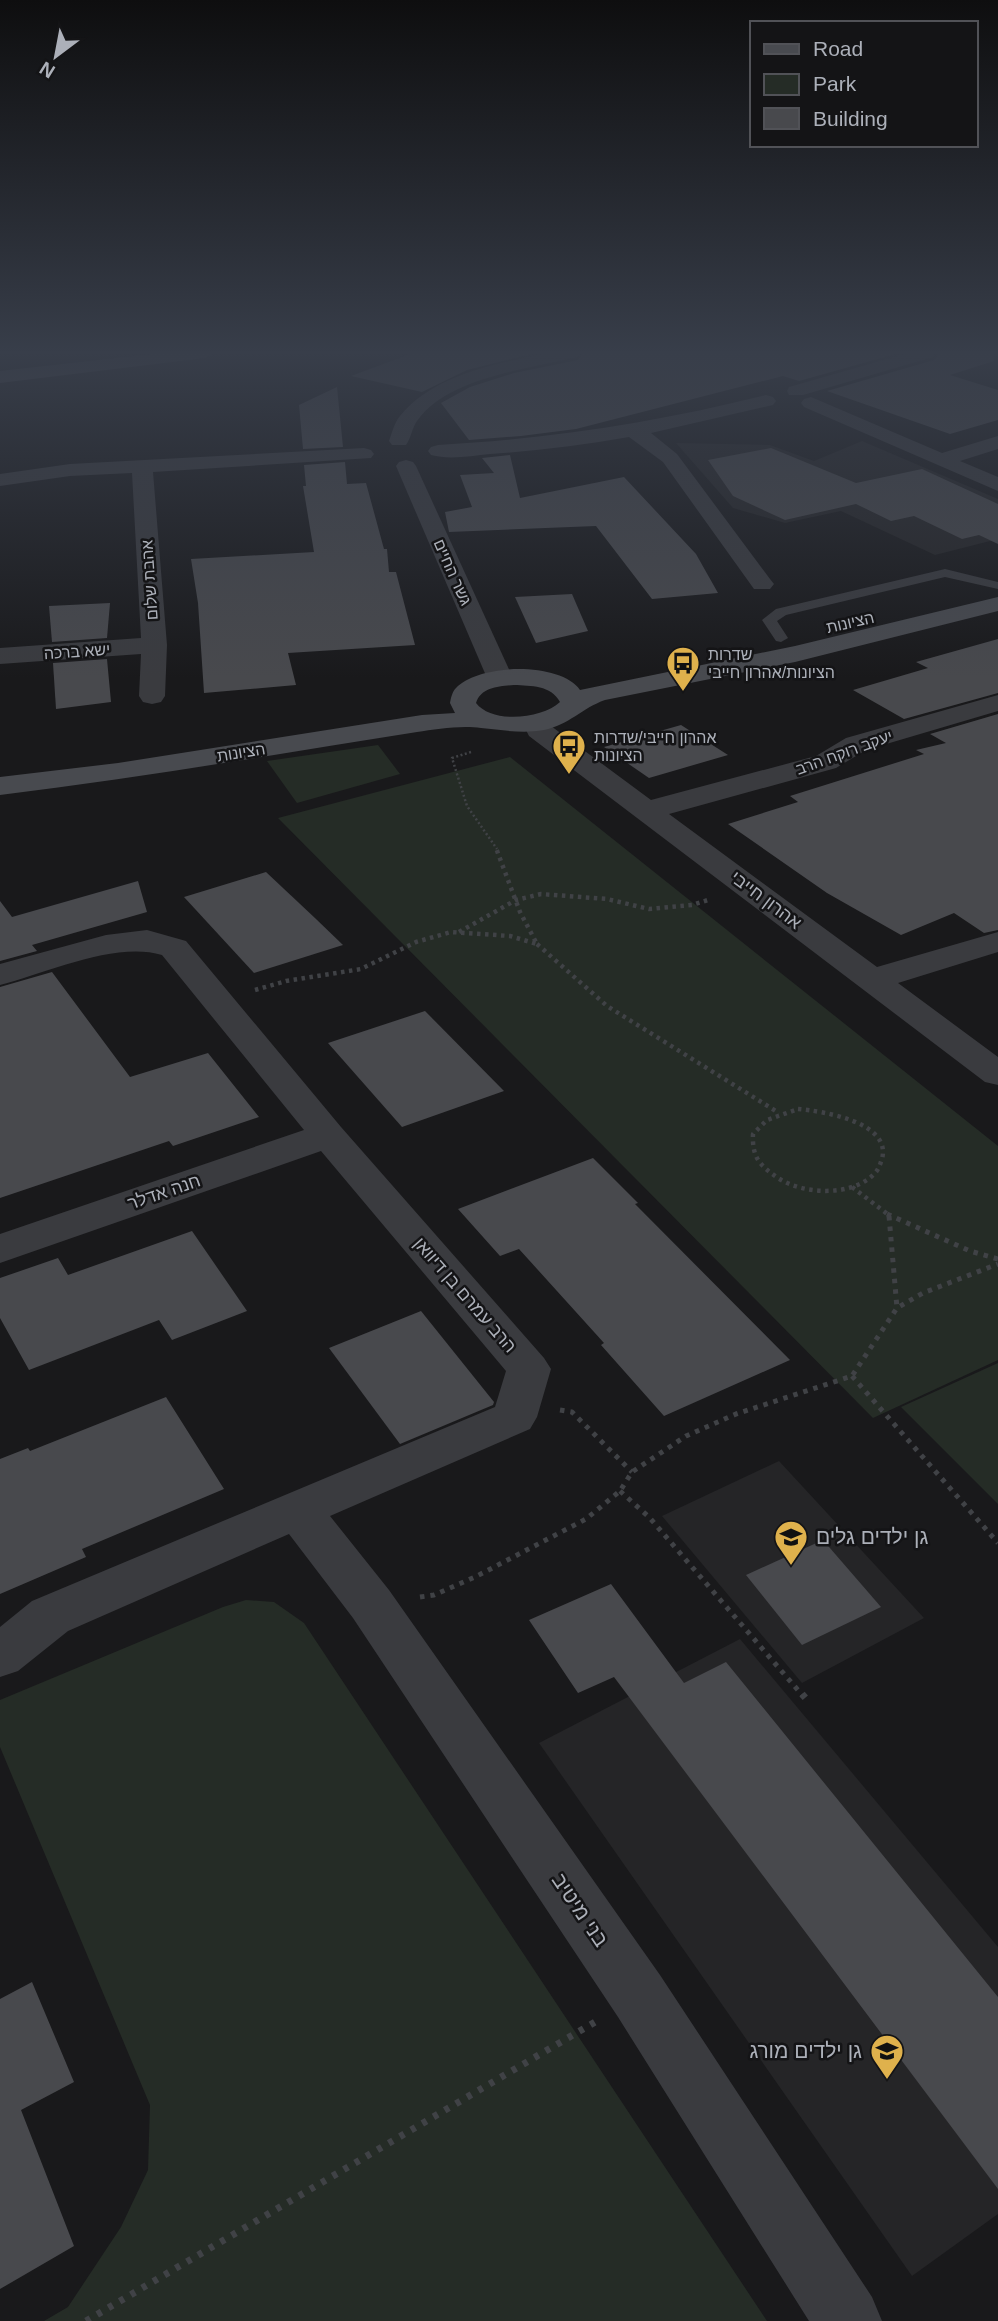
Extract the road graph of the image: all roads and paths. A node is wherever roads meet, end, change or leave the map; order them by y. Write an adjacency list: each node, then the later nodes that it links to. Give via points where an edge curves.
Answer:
1 (412, 461): 4 (street)
2 (672, 461): 8 (street)
3 (944, 461): 7 (street)
4 (384, 463): 5 (street); 12 (street, גשר החיים)
5 (142, 465): 6 (street); 10 (street, אהבת שלום)
6 (0, 480)
7 (998, 485)
8 (762, 584)
9 (997, 592): 13 (street, הציונות, via 653,665); 17 (street, הציונות, via 794,654 633,684)
10 (154, 645): 11 (street, ישא ברכה); 15 (street, אהבת שלום)
11 (0, 656)
12 (500, 678): 13 (street, הציונות); 14 (street, הציונות)
13 (535, 678): 17 (street, via 563,686)
14 (466, 692): 18 (street, via 464,706); 21 (street, הציונות, via 345,719)
15 (152, 696)
16 (998, 703): 23 (street, יעקב רוקח הרב, via 856,744 826,762)
17 (574, 704): 19 (street, הציונות, via 562,715)
18 (482, 719): 19 (street, הציונות); 22 (street, הציונות, via 400,726 118,772)
19 (537, 724): 23 (street, אהרון חייבי, via 539,730)
20 (477, 751): 25 (path, via 452,758 467,806 499,852)
21 (0, 766)
22 (0, 786)
23 (649, 810): 30 (street, אהרון חייבי)
24 (711, 899): 25 (path, via 649,909 607,899 541,894)
25 (516, 900): 26 (path); 28 (path)
26 (458, 933): 28 (path, via 510,936); 31 (path, via 416,942 361,969 286,981)
27 (998, 942): 30 (street)
28 (537, 944): 33 (path, via 607,1006)
29 (0, 975): 31 (street, הרב עמרם בן דיוואן, via 106,944 147,940 174,948)
30 (871, 980): 32 (street, אהרון חייבי)
31 (217, 1000): 34 (street, הרב עמרם בן דיוואן)
32 (998, 1074)
33 (779, 1113): 35 (path, via 753,1132 750,1146 767,1173 807,1189); 35 (path, via 818,1109 856,1121 870,1131 883,1156 869,1179)
34 (328, 1135): 37 (street, חנה אדלר); 41 (street, הרב עמרם בן דיוואן, via 529,1369)
35 (852, 1187): 36 (path)
36 (889, 1216): 38 (path); 39 (path)
37 (0, 1249)
38 (998, 1261): 39 (path)
39 (897, 1308): 40 (path)
40 (852, 1376): 42 (path, via 736,1414 686,1436); 45 (path)
41 (519, 1402): 42 (path, via 572,1412); 44 (street, הרב עמרם בן דיוואן, via 514,1417)
42 (632, 1472): 43 (path)
43 (620, 1491): 46 (path, via 586,1519 475,1577 434,1595); 48 (path, via 649,1517)
44 (297, 1509): 46 (street, בני מיטיב); 47 (street, הרב עמרם בן דיוואן, via 50,1616)
45 (998, 1543)
46 (371, 1604): 49 (street, בני מיטיב)
47 (0, 1656)
48 (809, 1702)
49 (639, 1996): 50 (path); 51 (street, בני מיטיב)
50 (86, 2321)
51 (848, 2321)

